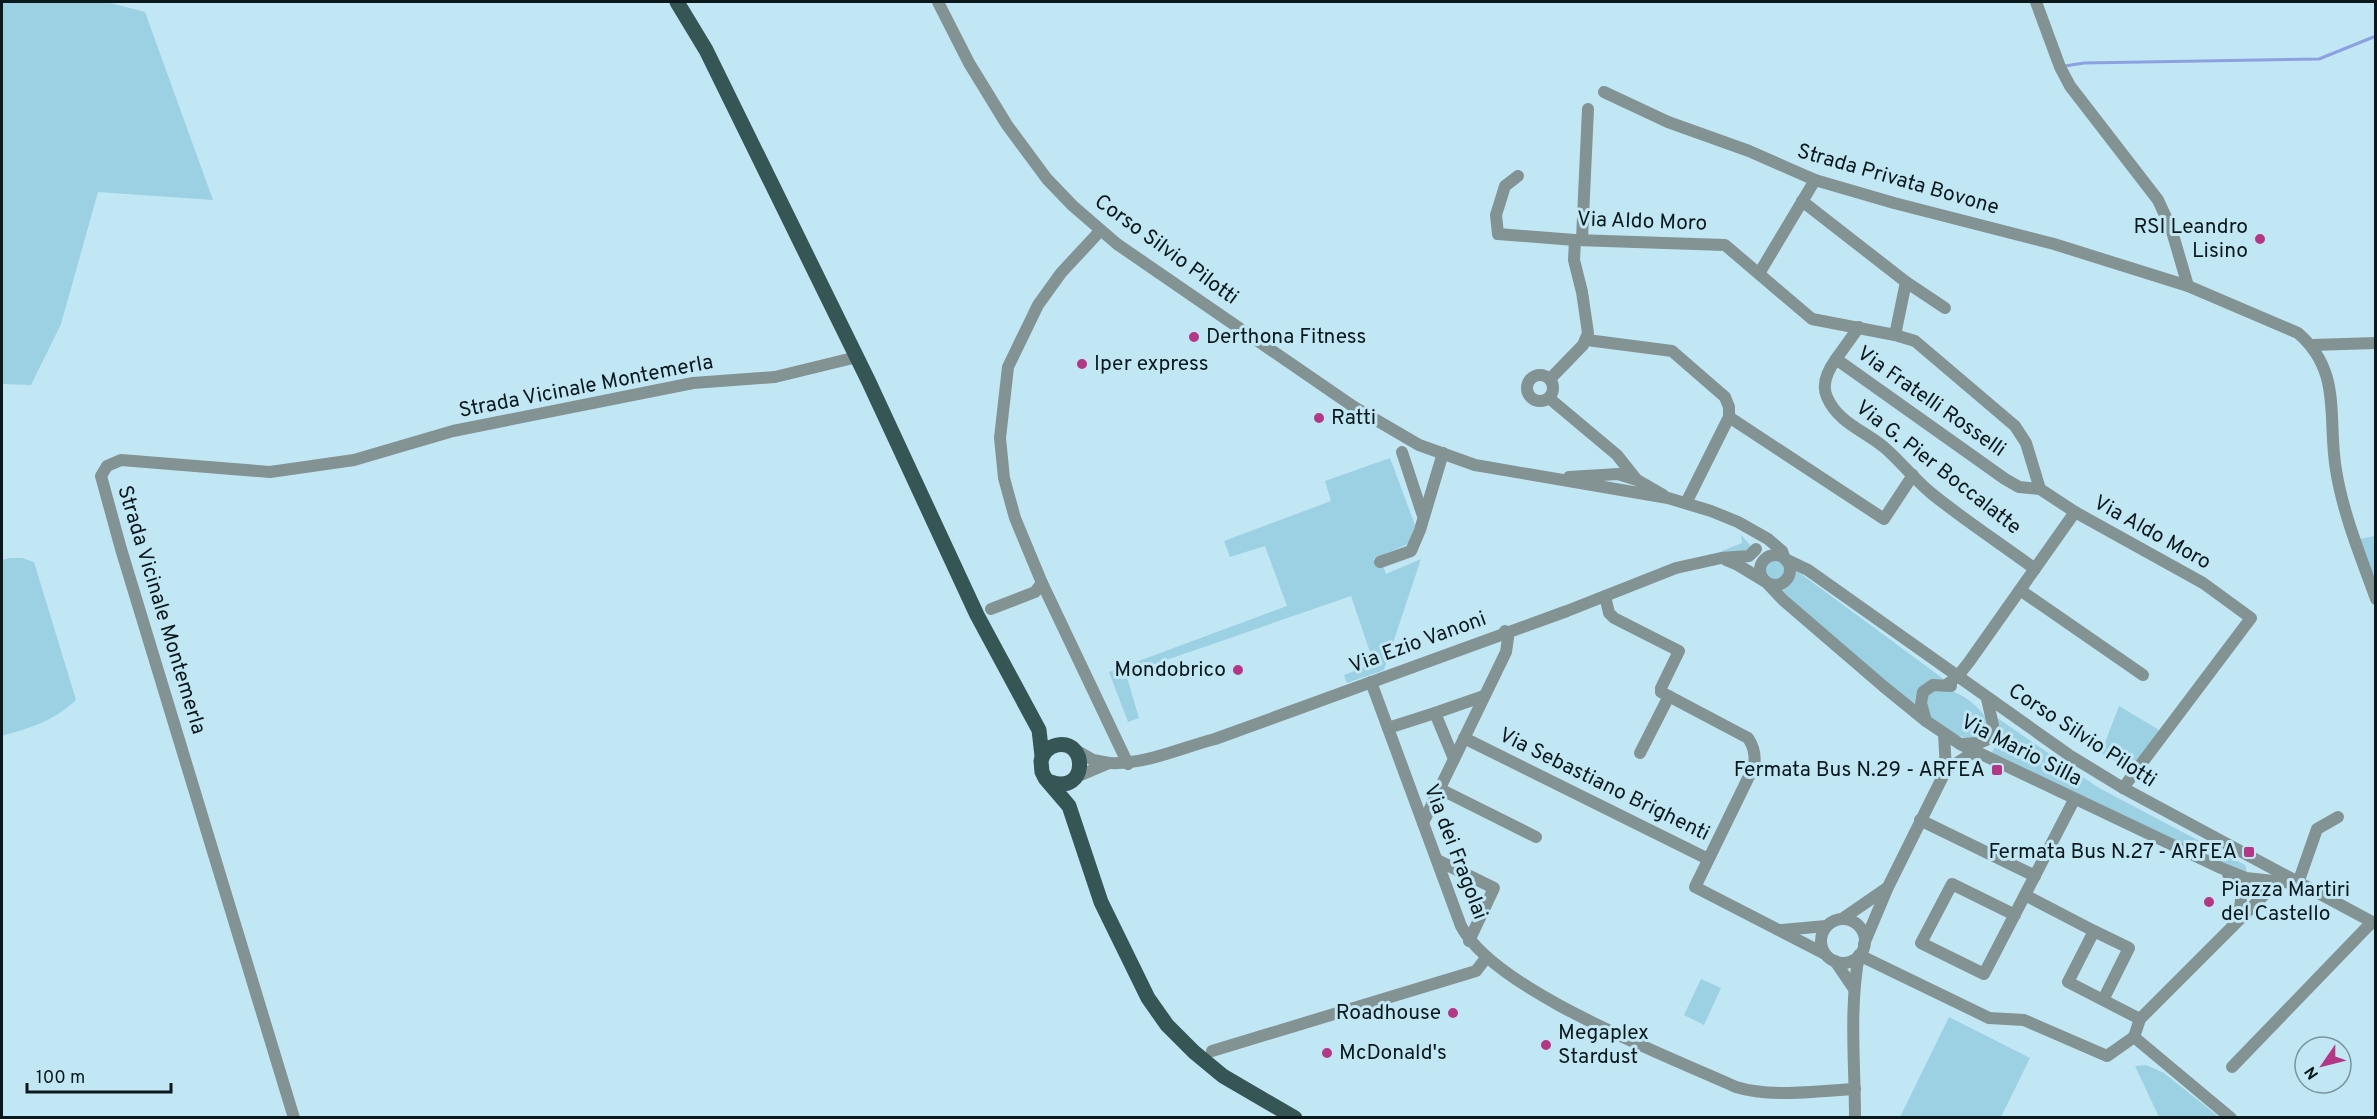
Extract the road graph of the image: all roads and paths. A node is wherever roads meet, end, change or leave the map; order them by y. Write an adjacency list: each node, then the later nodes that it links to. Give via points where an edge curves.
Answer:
1 (677, 2): 20 (main road, via 706,50)
2 (938, 2): 9 (street, Corso Silvio Pilotti, via 969,63 1007,124 1047,179)
3 (2036, 2): 13 (street, via 2070,86 2158,200 2171,228)
4 (1604, 92): 7 (street, Strada Privata Bovone, via 1668,122)
5 (1588, 109): 10 (street)
6 (1518, 176): 10 (street, Via Aldo Moro, via 1505,186 1496,215 1498,234)
7 (1815, 180): 8 (street); 13 (street, Strada Privata Bovone, via 2054,244)
8 (1802, 201): 11 (street); 12 (street)
9 (1100, 231): 27 (street, Corso Silvio Pilotti, via 1354,407 1419,445); 46 (street, via 1038,305 1008,367 1000,438 1004,478 1015,518)
10 (1579, 240): 11 (street, Via Aldo Moro, via 1725,245); 17 (street, via 1574,260 1588,323)
11 (1760, 272): 15 (street, Via Aldo Moro, via 1812,319)
12 (1906, 282): 14 (street); 16 (street)
13 (2188, 286): 19 (street, Strada Privata Bovone, via 2298,333)
14 (1945, 308)
15 (1858, 327): 16 (street, Via Aldo Moro); 21 (street, Via Fratelli Rosselli)
16 (1895, 334): 32 (street, Via Aldo Moro, via 1915,341 2015,426 2025,443)
17 (1587, 340): 22 (street); 24 (street, via 1672,351 1725,397)
18 (2376, 343): 19 (street)
19 (2312, 345): 49 (street, via 2323,363 2329,386 2336,470 2348,519)
20 (857, 357): 60 (main road, via 977,615); 114 (street, Strada Vicinale Montemerla, via 775,377 693,383 453,431 354,460 270,472 121,460 107,466 101,476 121,549)
21 (1836, 359): 29 (street, Via G. Pier Boccalatte, via 1825,382 1825,395 1832,408); 32 (street, Via Fratelli Rosselli, via 2005,479 2019,487)
22 (1550, 379): 23 (street, via 1554,386); 23 (street, via 1534,376 1527,387 1537,401)
23 (1549, 398): 25 (street)
24 (1730, 417): 29 (street, via 1884,519); 35 (street)
25 (1609, 448): 28 (street); 30 (street, via 1624,462)
26 (1402, 452): 37 (street)
27 (1443, 453): 31 (street, Corso Silvio Pilotti, via 1475,465); 37 (street)
28 (1608, 475): 30 (street, Corso Silvio Pilotti); 31 (street, Corso Silvio Pilotti); 33 (street)
29 (1913, 475): 44 (street, Via G. Pier Boccalatte, via 1930,492)
30 (1631, 478): 33 (street); 34 (street, Corso Silvio Pilotti)
31 (1550, 479): 33 (street, Corso Silvio Pilotti)
32 (2040, 489): 36 (street, Via Aldo Moro)
33 (1616, 490): 34 (street, Corso Silvio Pilotti)
34 (1668, 498): 35 (street, Corso Silvio Pilotti)
35 (1686, 503): 38 (street, Corso Silvio Pilotti)
36 (2075, 512): 44 (street); 77 (street, Via Aldo Moro, via 2203,583 2251,618)
37 (1424, 517): 42 (street, via 1411,551)
38 (1738, 522): 39 (street, via 1753,538); 41 (street, Corso Silvio Pilotti, via 1768,539)
39 (1756, 549): 40 (street, Via Ezio Vanoni, via 1749,556); 43 (street)
40 (1721, 558): 45 (street); 48 (street, Via Ezio Vanoni, via 1676,568)
41 (1785, 559): 43 (street, via 1778,555 1769,557); 45 (street, via 1790,571 1787,579 1776,585); 53 (street, Corso Silvio Pilotti, via 1808,570)
42 (1380, 562)
43 (1761, 567): 45 (street)
44 (2035, 568): 47 (street)
45 (1766, 582): 62 (street, Via Mario Silla)
46 (1042, 583): 50 (street, via 1035,592); 73 (street)
47 (2020, 590): 52 (street); 53 (street)
48 (1605, 596): 51 (street, Via Ezio Vanoni); 58 (street, via 1614,618 1679,651 1660,688)
49 (2376, 599)
50 (991, 609)
51 (1505, 632): 54 (street, Via Ezio Vanoni); 57 (street, via 1506,652)
52 (2143, 675)
53 (1957, 677): 55 (street); 56 (street, Corso Silvio Pilotti)
54 (1371, 682): 63 (street, Via dei Fragolai); 73 (street, Via Ezio Vanoni, via 1215,738)
55 (1946, 685): 56 (street); 62 (street, via 1933,685 1923,692 1921,703)
56 (1976, 691): 59 (street, Corso Silvio Pilotti)
57 (1484, 696): 61 (street); 65 (street)
58 (1669, 696): 69 (street); 85 (street, via 1748,738 1755,753 1754,766)
59 (1987, 699): 66 (street, via 1993,725 1991,738); 77 (street, Corso Silvio Pilotti)
60 (1027, 707): 67 (main road); 70 (main road, via 1039,730)
61 (1435, 713): 63 (street); 71 (street)
62 (1926, 721): 64 (street, Via Mario Silla)
63 (1388, 728): 83 (street, Via dei Fragolai)
64 (1944, 734): 66 (street, Via Mario Silla); 74 (street)
65 (1464, 738): 71 (street); 85 (street, Via Sebastiano Brighenti)
66 (1960, 744): 68 (street, Via Mario Silla)
67 (1069, 747): 70 (main road, via 1049,748); 72 (street, via 1093,760); 75 (main road, via 1080,765)
68 (1974, 752): 74 (street); 79 (street, Via Mario Silla)
69 (1640, 753)
70 (1042, 756): 76 (main road, via 1042,772)
71 (1454, 759): 78 (street)
72 (1109, 763): 73 (street, Via Ezio Vanoni); 75 (street)
73 (1128, 764)
74 (1946, 770): 82 (street)
75 (1076, 777): 76 (main road, via 1064,784); 81 (main road)
76 (1051, 782): 81 (main road)
77 (2123, 788): 87 (street, Corso Silvio Pilotti)
78 (1440, 789): 83 (street); 84 (street)
79 (2074, 800): 88 (street, Via Mario Silla); 89 (street)
80 (2338, 817): 92 (street, via 2317,829)
81 (1074, 819): 115 (main road, via 1101,902 1132,970 1167,1025 1222,1076)
82 (1920, 820): 89 (street); 93 (street)
83 (1423, 823): 86 (street, Via dei Fragolai)
84 (1536, 837)
85 (1708, 859): 101 (street, Via Sebastiano Brighenti, via 1695,887)
86 (1437, 860): 103 (street, Via dei Fragolai); 103 (street, via 1494,888)
87 (2255, 860): 90 (street); 92 (street, Corso Silvio Pilotti)
88 (2221, 868): 90 (street, Via Mario Silla); 98 (street, via 2241,891)
89 (2034, 876): 94 (street)
90 (2258, 880): 91 (street, Via Mario Silla); 95 (street)
91 (2277, 883): 92 (street, Via Mario Silla); 95 (street)
92 (2298, 884): 99 (street, Corso Silvio Pilotti)
93 (1888, 887): 97 (street); 104 (street)
94 (2025, 896): 96 (street); 102 (street)
95 (2255, 903): 98 (street)
96 (2015, 915): 96 (street, via 1952,884 1921,943 1984,974)
97 (1842, 919): 100 (street); 104 (street, via 1854,922 1863,931)
98 (2237, 921): 109 (street)
99 (2374, 923): 112 (street)
100 (1826, 926): 101 (street); 106 (street, via 1821,946)
101 (1780, 930): 106 (street, Via Sebastiano Brighenti)
102 (2094, 931): 108 (street, via 2068,982); 108 (street, via 2129,948)
103 (1469, 941): 105 (street, Via dei Fragolai)
104 (1862, 950): 106 (street, via 1845,963); 107 (street); 110 (street, via 1989,1018 2024,1020 2107,1056)
105 (1486, 958): 111 (street, via 1476,971); 113 (street, Via dei Fragolai, via 1575,1012 1750,1092)
106 (1830, 958): 107 (street)
107 (1854, 989): 113 (street)
108 (2103, 1000): 109 (street)
109 (2140, 1019): 110 (street)
110 (2134, 1037): 117 (street)
111 (1212, 1051)
112 (2232, 1067)
113 (1855, 1089): 116 (street)
114 (294, 1118)
115 (1295, 1118)
116 (1856, 1118)
117 (2231, 1118)

